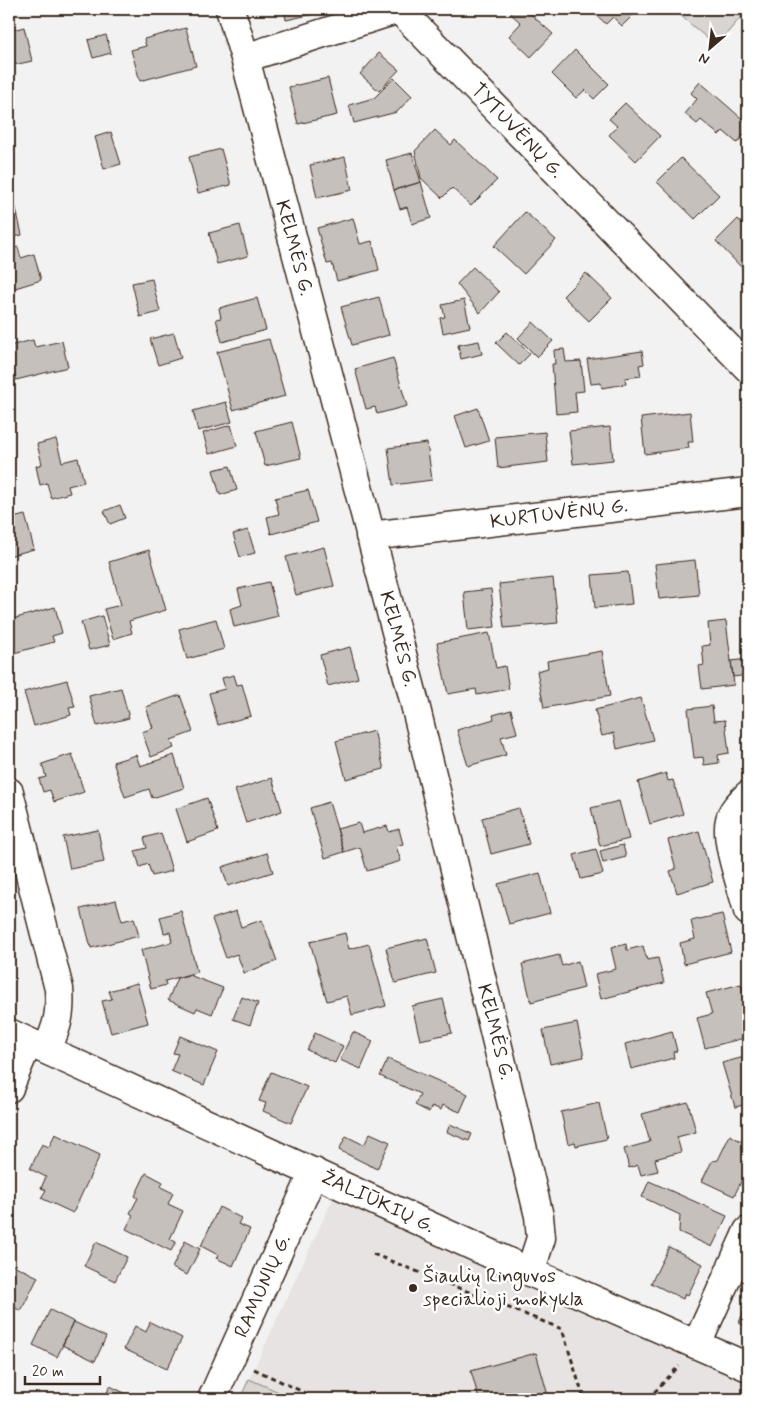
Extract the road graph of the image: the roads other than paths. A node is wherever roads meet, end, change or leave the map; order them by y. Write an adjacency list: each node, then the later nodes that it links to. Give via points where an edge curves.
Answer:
1 (230, 9): 2 (street, KELMĖS G.)
2 (245, 58): 3 (street, TYTUVĖNŲ G., via 399,9); 5 (street, KELMĖS G.)
3 (748, 368)
4 (748, 492): 5 (street, KURTUVĖNŲ G.)
5 (370, 536): 13 (street, KELMĖS G., via 412,692 539,1216 542,1238)
6 (9, 792): 9 (street, via 59,989 57,1026)
7 (748, 796): 8 (street, via 738,805 730,820 730,840)
8 (748, 912)
9 (28, 1042): 10 (street); 11 (street, ŽALIŪKIŲ G.)
10 (9, 1088)
11 (314, 1172): 13 (street, ŽALIŪKIŲ G.); 16 (street, RAMUNIŲ G.)
12 (748, 1231): 14 (street)
13 (530, 1272): 14 (street, ŽALIŪKIŲ G.)
14 (697, 1344): 15 (street, ŽALIŪKIŲ G.)
15 (748, 1367)
16 (212, 1399)

